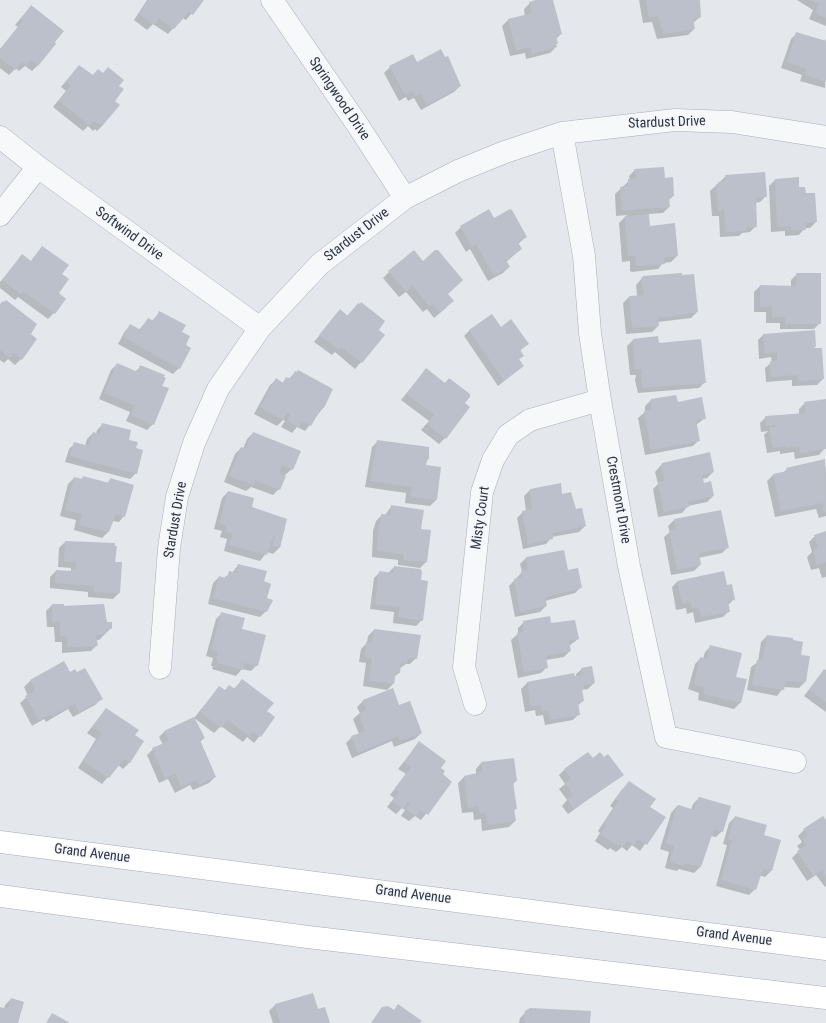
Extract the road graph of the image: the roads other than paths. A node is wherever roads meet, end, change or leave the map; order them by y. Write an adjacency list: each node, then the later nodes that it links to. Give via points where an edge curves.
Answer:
1 (272, 0): 6 (street, Springwood Drive)
2 (562, 132): 4 (street, Stardust Drive, via 675,120 732,122); 6 (street, Stardust Drive, via 458,171); 9 (street, Crestmont Drive, via 584,256 590,333)
3 (0, 137): 5 (street, Softwind Drive)
4 (826, 137)
5 (38, 168): 7 (street); 8 (street, Softwind Drive)
6 (405, 198): 8 (street, Stardust Drive, via 320,264)
7 (0, 215)
8 (260, 328): 10 (street, Stardust Drive, via 218,389 194,443 177,497 169,548)
9 (600, 400): 11 (street, Misty Court, via 530,420 508,434 493,460 482,492 464,667); 12 (street, Crestmont Drive, via 630,566 666,737)
10 (160, 668)
11 (475, 704)
12 (795, 762)
13 (0, 842): 15 (main road, Grand Avenue)
14 (0, 896): 16 (main road, via 316,938)
15 (826, 949)
16 (826, 998)

